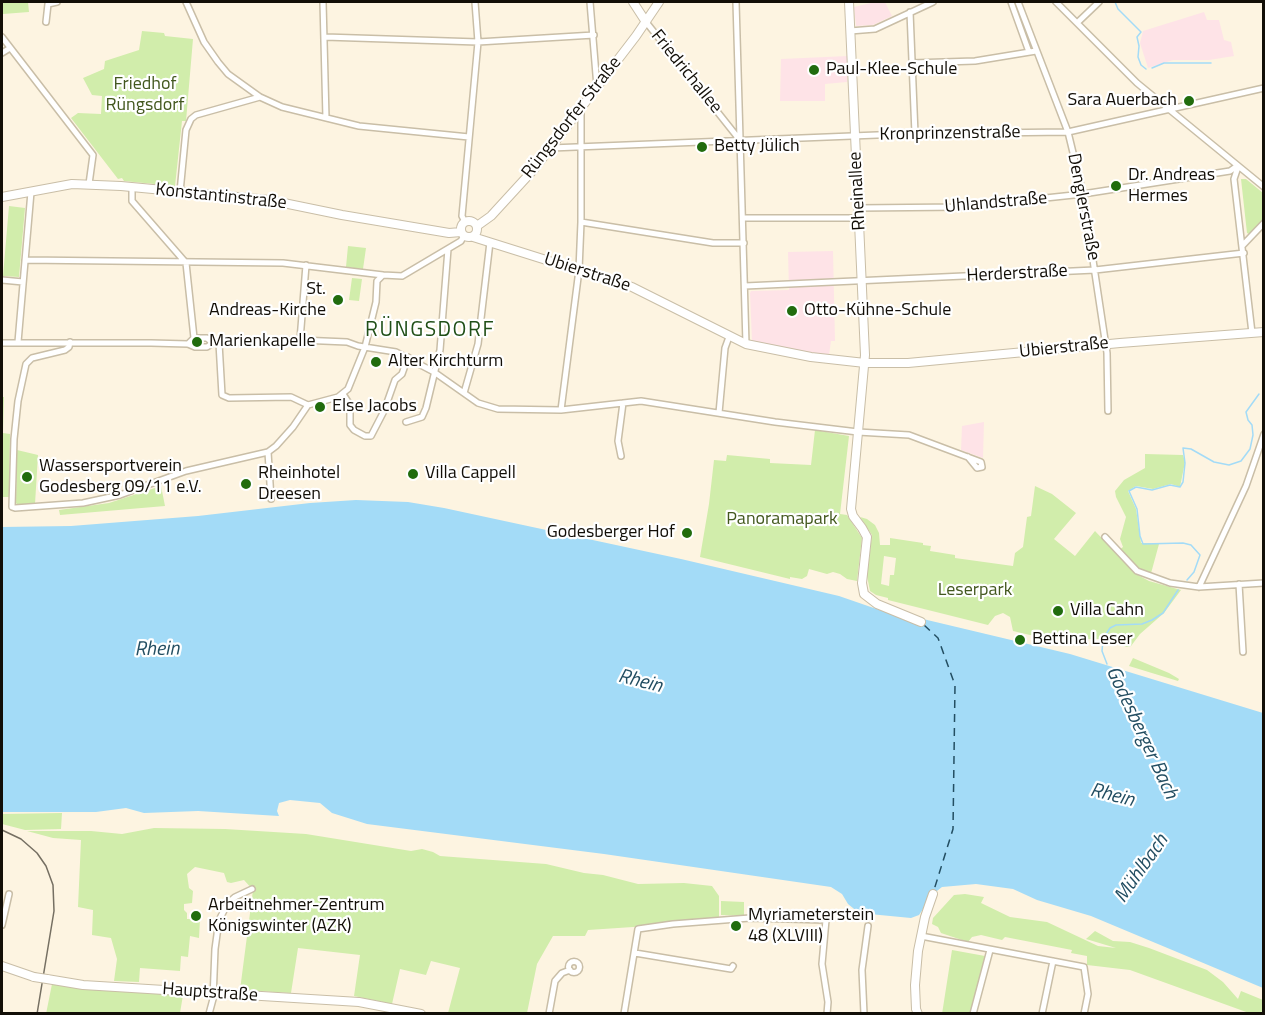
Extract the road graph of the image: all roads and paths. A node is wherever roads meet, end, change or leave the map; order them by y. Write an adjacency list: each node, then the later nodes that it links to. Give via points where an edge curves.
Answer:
1 (57, 2): 17 (street, via 48,4)
2 (186, 2): 32 (street, via 218,62)
3 (323, 2): 23 (street)
4 (475, 2): 24 (street)
5 (590, 2): 21 (street)
6 (633, 2): 18 (main road, Friedrichallee)
7 (659, 2): 18 (main road, Rüngsdorfer Straße)
8 (736, 2): 40 (street)
9 (849, 2): 20 (main road, Rheinallee)
10 (933, 2): 15 (street)
11 (1011, 2): 16 (street, Denglerstraße)
12 (1018, 2): 16 (street, Denglerstraße)
13 (1056, 2): 19 (street)
14 (1098, 2): 19 (street)
15 (910, 12): 20 (street, via 872,30); 29 (street)
16 (1018, 12): 26 (street, Denglerstraße); 27 (street, Denglerstraße)
17 (46, 22)
18 (646, 22): 30 (main road, Rüngsdorfer Straße); 40 (street, Friedrichallee)
19 (1077, 23): 33 (street)
20 (850, 32): 38 (main road, Rheinallee)
21 (594, 35): 24 (street); 30 (street)
22 (2, 37): 25 (street)
23 (325, 37): 24 (street); 35 (street)
24 (478, 42): 39 (street)
25 (10, 48): 28 (street); 45 (street, via 93,155)
26 (1036, 51): 27 (street); 36 (street, Denglerstraße)
27 (1029, 52): 29 (street, via 975,61)
28 (2, 53)
29 (912, 63): 37 (street)
30 (597, 87): 34 (main road, Rüngsdorfer Straße)
31 (1263, 88): 33 (street, Kronprinzenstraße)
32 (260, 97): 35 (street); 49 (street, via 191,119 186,130)
33 (1166, 108): 36 (street, Kronprinzenstraße); 43 (street)
34 (581, 109): 41 (street); 42 (main road, Rüngsdorfer Straße)
35 (326, 118): 39 (street, via 359,126)
36 (1068, 132): 37 (street, Kronprinzenstraße); 50 (street, Denglerstraße)
37 (915, 134): 38 (street, Kronprinzenstraße)
38 (855, 136): 40 (street, Kronprinzenstraße); 52 (main road, Rheinallee)
39 (469, 137): 57 (street, via 462,216)
40 (740, 140): 41 (street, Kronprinzenstraße); 53 (street)
41 (581, 146): 42 (street, Kronprinzenstraße); 55 (street)
42 (551, 148): 57 (main road, Rüngsdorfer Straße, via 496,210)
43 (1238, 166): 44 (street, Uhlandstraße); 47 (street)
44 (1232, 174): 50 (street, Uhlandstraße); 60 (street)
45 (89, 184): 46 (main road, Konstantinstraße); 48 (main road, Konstantinstraße)
46 (132, 187): 49 (main road, Konstantinstraße); 64 (street, via 132,201)
47 (1263, 187)
48 (31, 192): 51 (main road, Konstantinstraße); 63 (street)
49 (180, 192): 57 (main road, Konstantinstraße, via 269,200 352,217 440,230)
50 (1083, 194): 52 (street, Uhlandstraße, via 961,207); 67 (street, Denglerstraße)
51 (2, 197)
52 (858, 207): 54 (main road, Rheinallee)
53 (743, 218): 54 (street); 59 (street)
54 (859, 218): 71 (main road, Rheinallee)
55 (581, 222): 59 (street, via 713,243); 66 (street)
56 (1263, 223): 60 (street)
57 (468, 230): 58 (main road, Ubierstraße); 61 (street, via 461,241)
58 (490, 242): 66 (main road, Ubierstraße); 91 (street, via 478,344)
59 (744, 243): 72 (street)
60 (1243, 245): 62 (street)
61 (447, 249): 68 (street, via 402,276); 89 (street, via 440,350)
62 (1244, 253): 67 (street, Herderstraße); 74 (street)
63 (25, 260): 64 (street); 70 (street)
64 (186, 263): 65 (street); 76 (street)
65 (306, 265): 68 (street); 77 (street)
66 (579, 270): 75 (main road, Ubierstraße, via 632,287); 95 (street)
67 (1095, 270): 71 (street, Herderstraße); 84 (street, Denglerstraße)
68 (383, 275): 85 (street, via 377,281)
69 (2, 280): 70 (street)
70 (23, 282): 78 (street)
71 (862, 282): 72 (street, Herderstraße); 87 (main road, Rheinallee)
72 (745, 286): 83 (street)
73 (1263, 332): 74 (main road, Ubierstraße)
74 (1252, 333): 84 (main road, Ubierstraße)
75 (729, 337): 83 (main road, Ubierstraße); 97 (street)
76 (194, 338): 81 (street); 82 (street)
77 (300, 340): 81 (street); 85 (street, via 347,342)
78 (18, 342): 79 (street); 80 (street)
79 (70, 342): 82 (street); 101 (street, via 65,350 32,358 26,364 14,429 12,507 93,501 186,471)
80 (2, 343)
81 (216, 343): 82 (street, via 207,347); 94 (street, via 222,395 291,397)
82 (188, 344)
83 (746, 344): 87 (main road, Ubierstraße, via 795,355)
84 (1106, 344): 88 (main road, Ubierstraße); 96 (street, Denglerstraße)
85 (365, 347): 86 (street); 92 (street)
86 (408, 357): 89 (street); 92 (street, via 371,436 350,425 350,405)
87 (865, 363): 88 (main road, Ubierstraße); 90 (main road, Rheinallee)
88 (879, 363): 90 (main road)
89 (434, 372): 91 (street); 98 (street, via 425,413)
90 (863, 381): 99 (main road, Rheinallee)
91 (464, 393): 95 (street, via 478,403 498,409)
92 (343, 394): 94 (street)
93 (623, 403): 95 (street); 97 (street, via 641,401); 102 (street, via 618,441)
94 (308, 405): 101 (street)
95 (561, 410)
96 (1108, 411)
97 (719, 413): 99 (street)
98 (406, 422)
99 (858, 432): 103 (street, via 909,435); 109 (main road, Rheinallee, via 851,509 867,537 863,592 885,608)
100 (1263, 434): 108 (street, via 1246,486)
101 (268, 452): 104 (street)
102 (621, 456)
103 (968, 457)
104 (271, 499)
105 (1105, 537): 108 (street, via 1140,574)
106 (1263, 583): 107 (street)
107 (1239, 584): 108 (street); 110 (street)
108 (1199, 587)
109 (921, 622)
110 (1243, 652)
111 (252, 889): 123 (street, via 234,897 219,920)
112 (9, 894): 114 (street)
113 (933, 894): 116 (main road)
114 (2, 926)
115 (867, 929): 130 (street, via 862,970)
116 (921, 936): 117 (street); 131 (main road, via 915,985)
117 (990, 950): 119 (street); 132 (street)
118 (635, 954): 121 (street, via 730,969); 128 (street); 129 (street, via 638,929 746,918 826,920 822,964)
119 (1053, 961): 133 (street); 134 (street, via 1083,967 1088,994)
120 (2, 966): 123 (main road, Hauptstraße, bridge, via 34,977 83,985)
121 (733, 966)
122 (570, 970): 127 (street, via 555,981)
123 (213, 992): 124 (main road, Hauptstraße, via 359,1002); 125 (street)
124 (401, 1012): 126 (main road, Hauptstraße)
125 (209, 1014)
126 (421, 1014)
127 (549, 1014)
128 (624, 1014)
129 (827, 1014)
130 (864, 1014)
131 (918, 1014)
132 (973, 1014)
133 (1042, 1014)
134 (1084, 1014)

